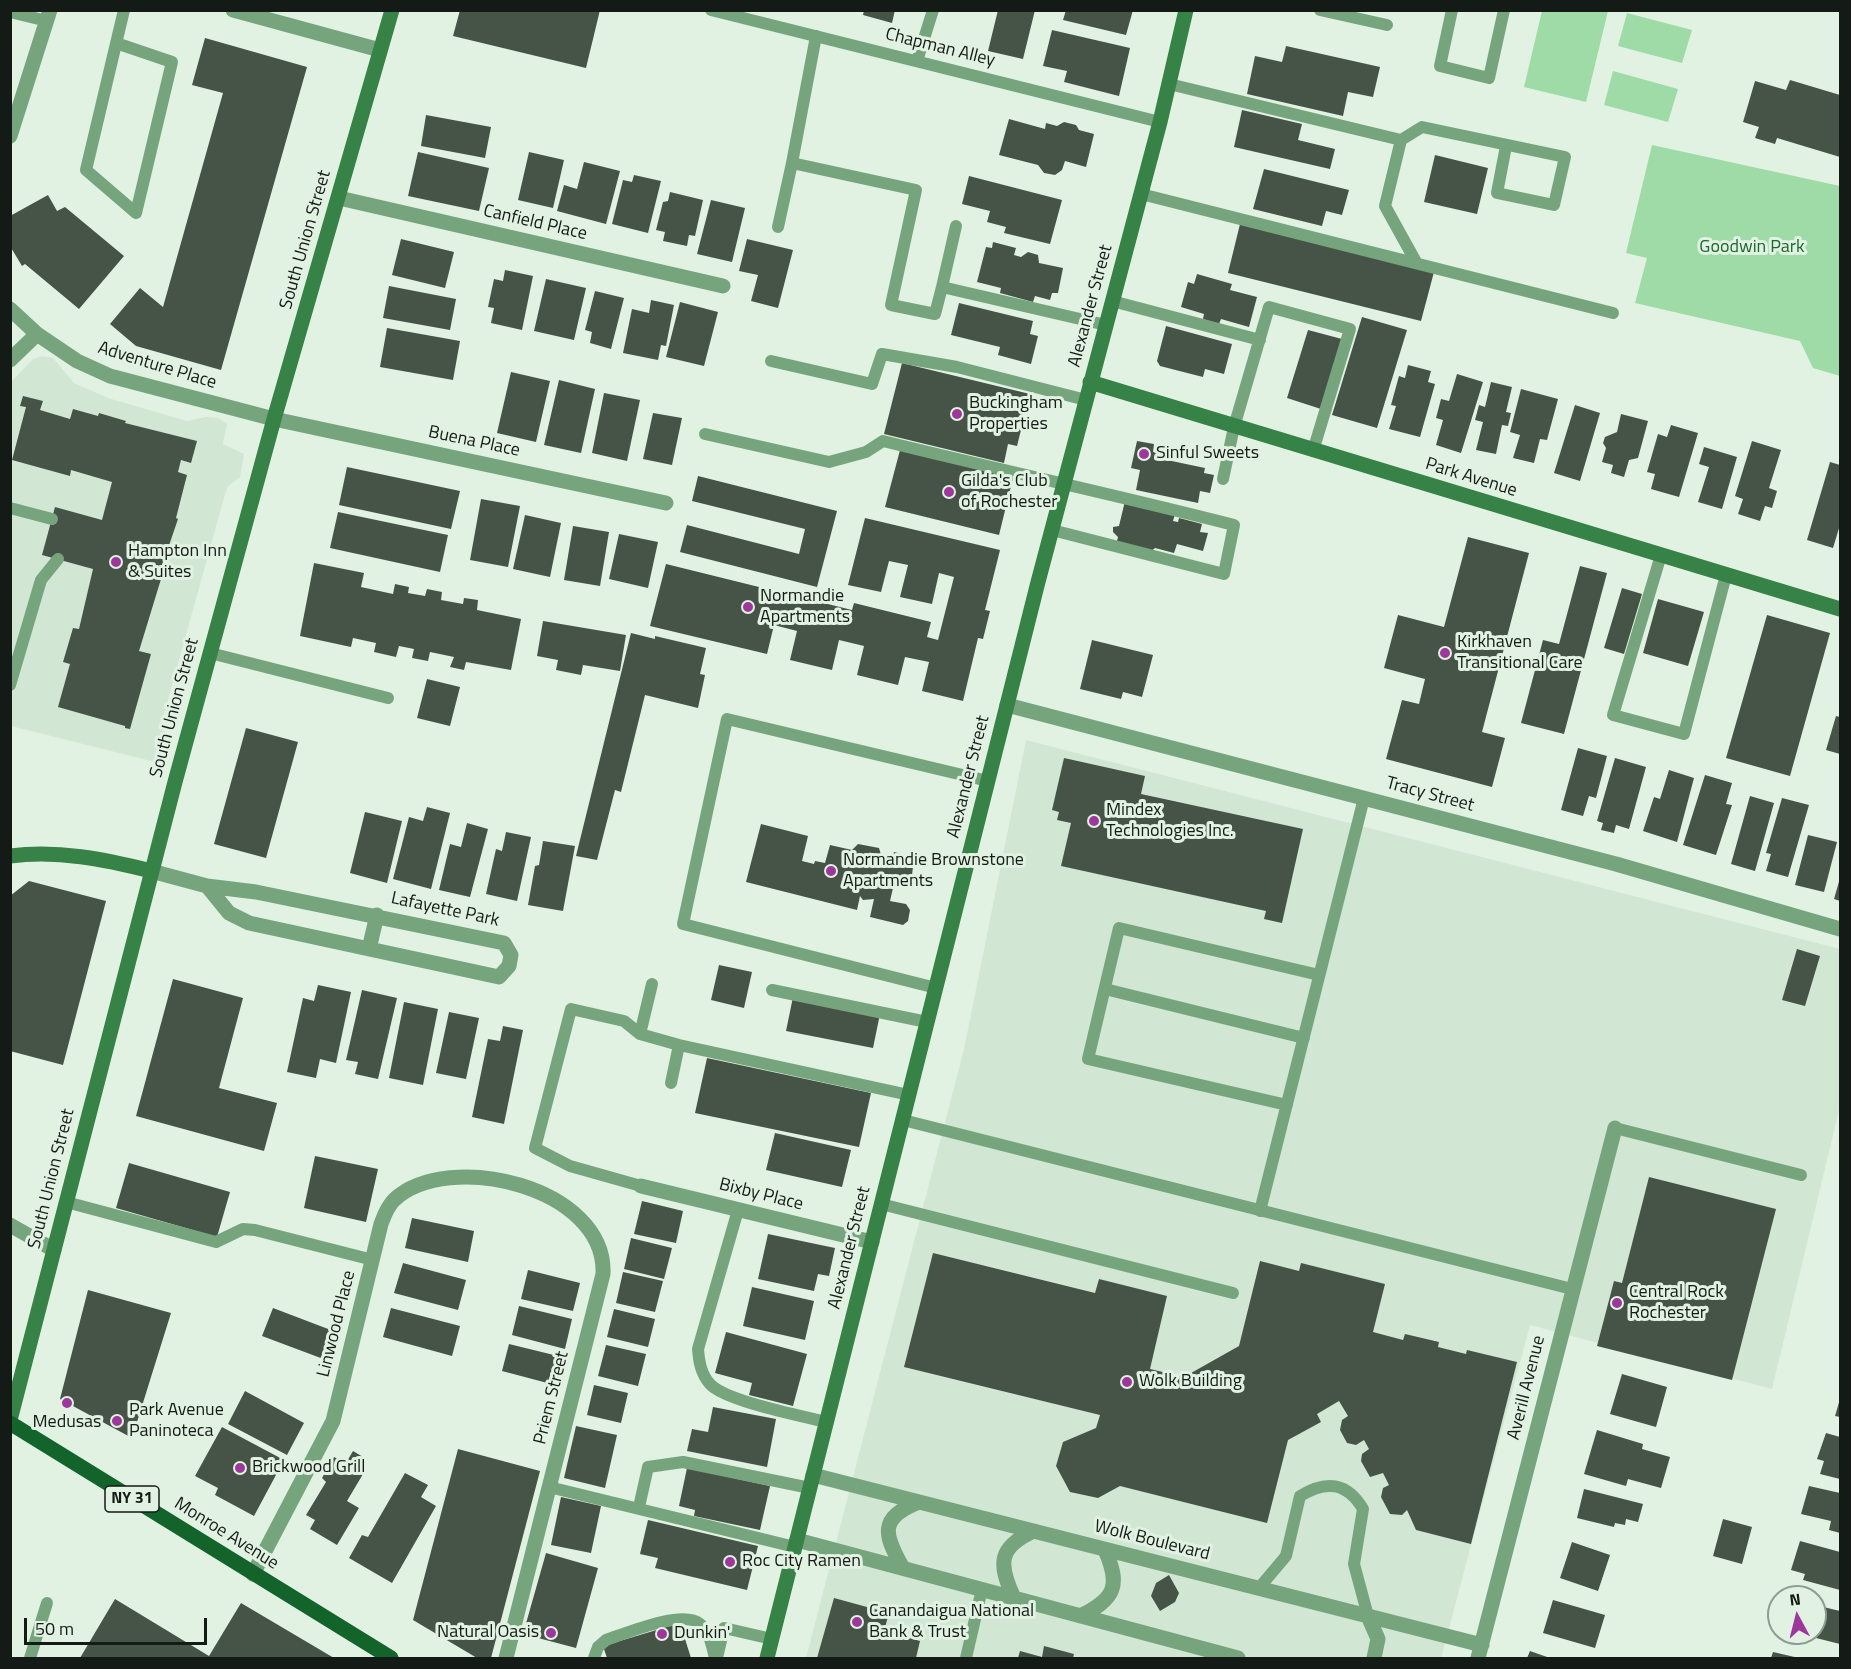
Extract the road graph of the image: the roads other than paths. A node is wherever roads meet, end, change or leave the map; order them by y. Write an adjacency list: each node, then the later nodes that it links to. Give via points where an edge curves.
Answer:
1 (124, 10): 14 (lane)
2 (392, 10): 15 (street, South Union Street)
3 (711, 10): 13 (lane, Chapman Alley)
4 (933, 10): 16 (lane)
5 (1186, 10): 17 (street, Alexander Street)
6 (1320, 10): 12 (lane)
7 (1452, 10): 8 (lane, via 1440,66 1489,78)
8 (1504, 10)
9 (10, 12): 11 (lane)
10 (244, 12): 15 (street)
11 (48, 16): 19 (street)
12 (1387, 25)
13 (816, 36): 16 (lane, Chapman Alley); 22 (lane)
14 (116, 43): 14 (lane, via 86,170 136,213 172,62)
15 (380, 50): 24 (street, South Union Street)
16 (917, 61): 18 (lane, Chapman Alley)
17 (1169, 84): 18 (street, Alexander Street); 20 (lane)
18 (1160, 122): 23 (street, Alexander Street)
19 (10, 136)
20 (1401, 140): 21 (lane, via 1422,127); 27 (lane, via 1384,206)
21 (1506, 146): 21 (lane, via 1565,158 1554,205 1497,193)
22 (792, 163): 26 (lane); 29 (lane, via 916,190 891,305 935,314)
23 (1141, 194): 27 (lane); 30 (street, Alexander Street)
24 (339, 198): 28 (street, Canfield Place); 40 (street, South Union Street)
25 (956, 226): 29 (lane)
26 (778, 227)
27 (1416, 262): 32 (lane)
28 (723, 286)
29 (942, 287): 33 (lane)
30 (1112, 301): 33 (street, Alexander Street); 35 (lane)
31 (10, 309): 34 (street, Adventure Place)
32 (1613, 313)
33 (1106, 325): 38 (street, Alexander Street)
34 (37, 334): 36 (street); 40 (street, Adventure Place, via 78,362 110,376)
35 (1260, 340): 41 (lane); 43 (lane, via 1269,307 1350,329)
36 (10, 360)
37 (771, 361): 39 (lane, via 872,384 882,354 957,367)
38 (1090, 382): 39 (street, Alexander Street); 41 (street, Park Avenue)
39 (1086, 400): 45 (street, Alexander Street)
40 (274, 419): 46 (street, Buena Place); 54 (street, South Union Street)
41 (1234, 427): 43 (street, Park Avenue); 44 (lane)
42 (705, 434): 45 (lane, via 829,462 866,452 883,441 1035,479)
43 (1313, 452): 50 (street, Park Avenue)
44 (1223, 479)
45 (1065, 482): 49 (street, Alexander Street); 49 (lane, via 1234,525 1224,574)
46 (666, 502)
47 (10, 508): 48 (lane)
48 (52, 519)
49 (1052, 530): 57 (street, Alexander Street)
50 (1661, 555): 52 (street, Park Avenue); 52 (lane, via 1614,715 1684,734)
51 (57, 559): 55 (lane, via 41,580)
52 (1726, 575): 53 (street, Park Avenue)
53 (1840, 609)
54 (210, 653): 56 (lane); 61 (street, South Union Street)
55 (10, 685)
56 (388, 698)
57 (1007, 705): 58 (street, Alexander Street); 59 (street, Tracy Street)
58 (988, 781): 68 (street, Alexander Street); 68 (lane, via 727,719 682,924)
59 (1364, 798): 64 (street, Tracy Street, via 1616,864); 66 (lane)
60 (10, 856): 61 (street, via 76,856)
61 (151, 871): 62 (street); 83 (street, South Union Street)
62 (207, 886): 63 (street, Lafayette Park); 65 (street, Lafayette Park, via 230,913 249,923)
63 (377, 915): 65 (street); 65 (street, Lafayette Park, via 504,943 512,955 509,966 499,977)
64 (1840, 929)
65 (369, 949)
66 (1319, 975): 69 (lane, via 1119,928); 73 (lane)
67 (652, 984): 72 (lane)
68 (936, 988): 71 (street, Alexander Street)
69 (1105, 989): 73 (lane); 77 (lane, via 1088,1059)
70 (772, 990): 71 (lane)
71 (927, 1023): 76 (street, Alexander Street)
72 (640, 1034): 74 (lane); 82 (lane, via 624,1022 571,1009 535,1148 570,1166)
73 (1304, 1038): 77 (lane)
74 (679, 1045): 75 (lane); 76 (lane)
75 (671, 1083)
76 (909, 1095): 78 (street, Alexander Street)
77 (1287, 1105): 86 (lane)
78 (903, 1120): 84 (street, Alexander Street); 86 (lane)
79 (1615, 1128): 80 (lane); 91 (street, Averill Avenue)
80 (1801, 1174)
81 (521, 1185): 90 (street, Linwood Place, via 471,1178 445,1180 406,1192 385,1212); 96 (street, Priem Street, via 562,1202 579,1216 594,1234 603,1260 603,1274)
82 (641, 1186): 85 (street, Bixby Place)
83 (66, 1202): 89 (street, South Union Street); 90 (lane, via 216,1242 243,1229 255,1230)
84 (881, 1204): 88 (street, Alexander Street); 92 (lane)
85 (738, 1210): 88 (street, Bixby Place); 94 (lane, via 698,1349 699,1365 711,1385 728,1395)
86 (1260, 1211): 91 (lane)
87 (10, 1225): 89 (street)
88 (872, 1242): 94 (street, Alexander Street)
89 (54, 1250): 93 (street, South Union Street)
90 (373, 1260): 103 (street, Linwood Place, via 333,1420)
91 (1572, 1289): 111 (street, Averill Avenue)
92 (1233, 1293)
93 (10, 1421): 103 (main road, Monroe Avenue / NY 31)
94 (826, 1422): 95 (street, Alexander Street)
95 (812, 1482): 97 (street, Wolk Boulevard); 98 (lane, via 683,1462 648,1467); 100 (street, Alexander Street)
96 (549, 1487): 98 (lane); 114 (street, Priem Street)
97 (919, 1502): 99 (street, Wolk Boulevard); 102 (street, via 899,1510 886,1531)
98 (639, 1507): 100 (lane, via 677,1520)
99 (1034, 1531): 101 (street, Wolk Boulevard); 106 (street, via 1009,1545 1004,1554 1004,1568)
100 (796, 1543): 102 (street); 110 (street, Alexander Street)
101 (1106, 1550): 104 (street, Wolk Boulevard); 108 (street, via 1115,1582 1101,1606)
102 (903, 1568): 105 (street)
103 (253, 1574): 113 (main road, Monroe Avenue / NY 31)
104 (1259, 1588): 109 (street, Wolk Boulevard); 109 (lane, via 1286,1556 1300,1496 1314,1488 1334,1486 1354,1493 1364,1509 1354,1564)
105 (982, 1590): 106 (street); 118 (lane)
106 (1014, 1598): 108 (street)
107 (47, 1603): 112 (lane)
108 (1080, 1616): 119 (street)
109 (1368, 1616): 111 (street, Wolk Boulevard); 120 (street, via 1378,1639)
110 (772, 1639): 116 (lane, via 724,1628); 117 (street, Alexander Street)
111 (1480, 1652)
112 (30, 1659)
113 (391, 1659)
114 (506, 1659)
115 (594, 1659): 116 (lane, via 598,1647 606,1640 675,1619 691,1619 701,1624)
116 (716, 1659)
117 (767, 1659)
118 (966, 1659)
119 (1238, 1659)
120 (1374, 1659)

